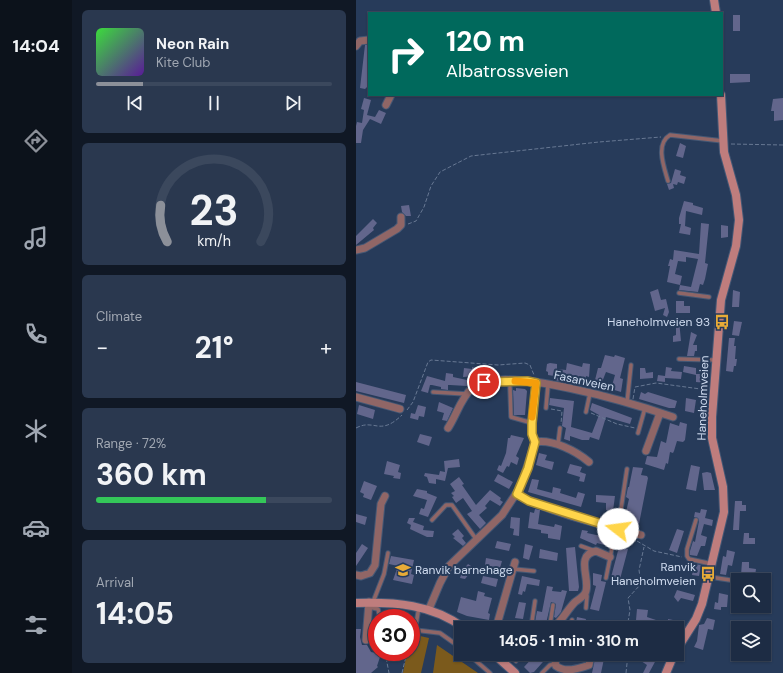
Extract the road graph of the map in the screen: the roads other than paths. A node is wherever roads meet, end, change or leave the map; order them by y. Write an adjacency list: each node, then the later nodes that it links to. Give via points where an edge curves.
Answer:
1 (714, 0): 2 (main road)
2 (716, 12)
3 (368, 40): 4 (street, via 360,41)
4 (356, 46)
5 (390, 96): 7 (street)
6 (721, 96): 8 (main road, Haneholmveien)
7 (386, 105)
8 (723, 141): 9 (lane, via 670,135 666,137 662,154); 15 (main road, Haneholmveien, via 725,160 737,200 739,220 736,246 721,300)
9 (668, 181)
10 (401, 217): 11 (street, via 400,227 365,248)
11 (356, 250)
12 (678, 294): 13 (lane)
13 (709, 297)
14 (679, 358): 15 (lane)
15 (716, 360): 52 (main road, Haneholmveien, via 712,438 723,487 724,506)
16 (631, 365): 24 (lane, Fasanveien)
17 (536, 383): 18 (street, Fasanveien); 22 (street, Fasanveien, via 484,382 472,388); 31 (street)
18 (548, 385): 21 (street, Fasanveien); 25 (lane)
19 (510, 388): 31 (lane, via 511,417)
20 (433, 392): 22 (lane)
21 (591, 392): 24 (street, Fasanveien); 28 (lane)
22 (468, 394): 32 (street)
23 (356, 398): 27 (street)
24 (630, 403): 26 (street, Fasanveien)
25 (546, 408)
26 (645, 408): 29 (street, Fasanveien); 34 (lane)
27 (400, 409)
28 (586, 412)
29 (660, 413): 30 (street, Fasanveien); 37 (street)
30 (673, 417)
31 (532, 423): 35 (street)
32 (448, 428)
33 (560, 428): 36 (lane)
34 (638, 431)
35 (535, 442): 36 (street); 40 (street)
36 (557, 446): 38 (street, via 577,452)
37 (646, 451)
38 (589, 462)
39 (627, 469): 44 (lane)
40 (517, 494): 44 (street, via 529,501); 46 (street, via 492,526)
41 (385, 496): 55 (street, via 381,504 375,565 370,573)
42 (432, 520): 46 (lane, via 446,505 452,504)
43 (696, 520): 52 (lane, via 687,556 689,559)
44 (621, 530): 45 (street)
45 (641, 535)
46 (476, 539): 67 (street, via 449,566)
47 (581, 546): 49 (lane)
48 (612, 548): 51 (lane)
49 (596, 551): 51 (street); 59 (street, via 589,555 584,563)
50 (388, 553): 62 (lane, via 384,574)
51 (610, 557): 57 (lane)
52 (713, 564): 56 (main road, Haneholmveien)
53 (514, 565): 54 (lane); 69 (street)
54 (534, 571)
55 (356, 575)
56 (710, 577): 58 (lane); 74 (main road, Haneholmveien, via 700,610)
57 (606, 578)
58 (730, 580)
59 (586, 593): 65 (lane); 72 (street)
60 (535, 601): 70 (lane)
61 (356, 603): 62 (main road)
62 (370, 604): 64 (main road); 66 (lane); 73 (street)
63 (553, 605): 71 (lane)
64 (419, 607): 67 (main road); 76 (lane, via 415,630 440,633)
65 (586, 608)
66 (378, 609)
67 (429, 610): 68 (main road)
68 (454, 621)
69 (499, 621)
70 (531, 621)
71 (551, 621)
72 (561, 621)
73 (367, 625): 75 (street)
74 (684, 637)
75 (366, 640)
76 (454, 643)
77 (476, 661): 82 (lane)
78 (502, 661): 83 (main road)
79 (590, 661): 81 (street, via 589,665 576,670 563,671)
80 (672, 661): 85 (main road, Haneholmveien)
81 (556, 664): 84 (lane, via 550,665)
82 (490, 673)
83 (515, 673)
84 (542, 673)
85 (666, 673)

